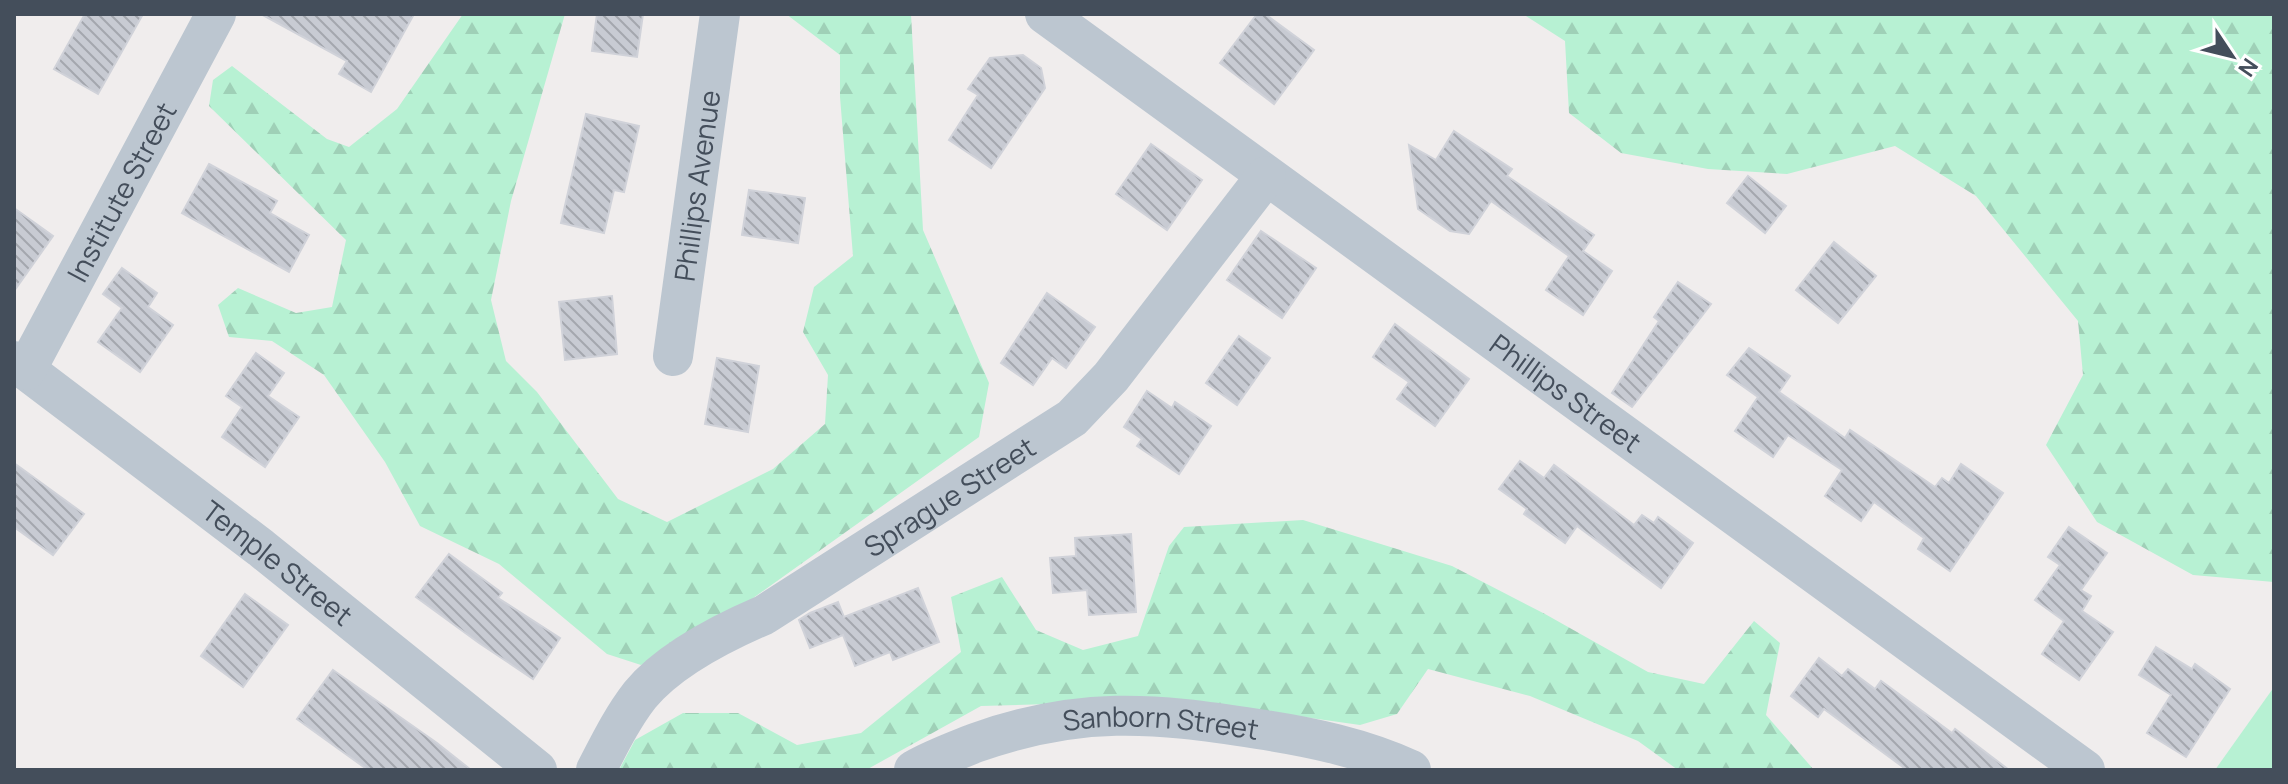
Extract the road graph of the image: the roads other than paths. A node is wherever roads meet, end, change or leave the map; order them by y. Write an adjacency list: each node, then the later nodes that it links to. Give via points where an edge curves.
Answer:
1 (216, 14): 6 (street, Institute Street)
2 (720, 14): 5 (street, Phillips Avenue)
3 (1045, 14): 4 (street, Phillips Street)
4 (1266, 176): 8 (street, Sprague Street, via 1111,377 1072,418 663,674 631,708); 11 (street, Phillips Street)
5 (673, 356)
6 (20, 365): 7 (street, Temple Street, via 261,548)
7 (537, 770)
8 (596, 770)
9 (914, 770): 10 (street, Sanborn Street, via 1019,729 1078,717 1139,714 1284,733 1364,750)
10 (1411, 770)
11 (2085, 770)

